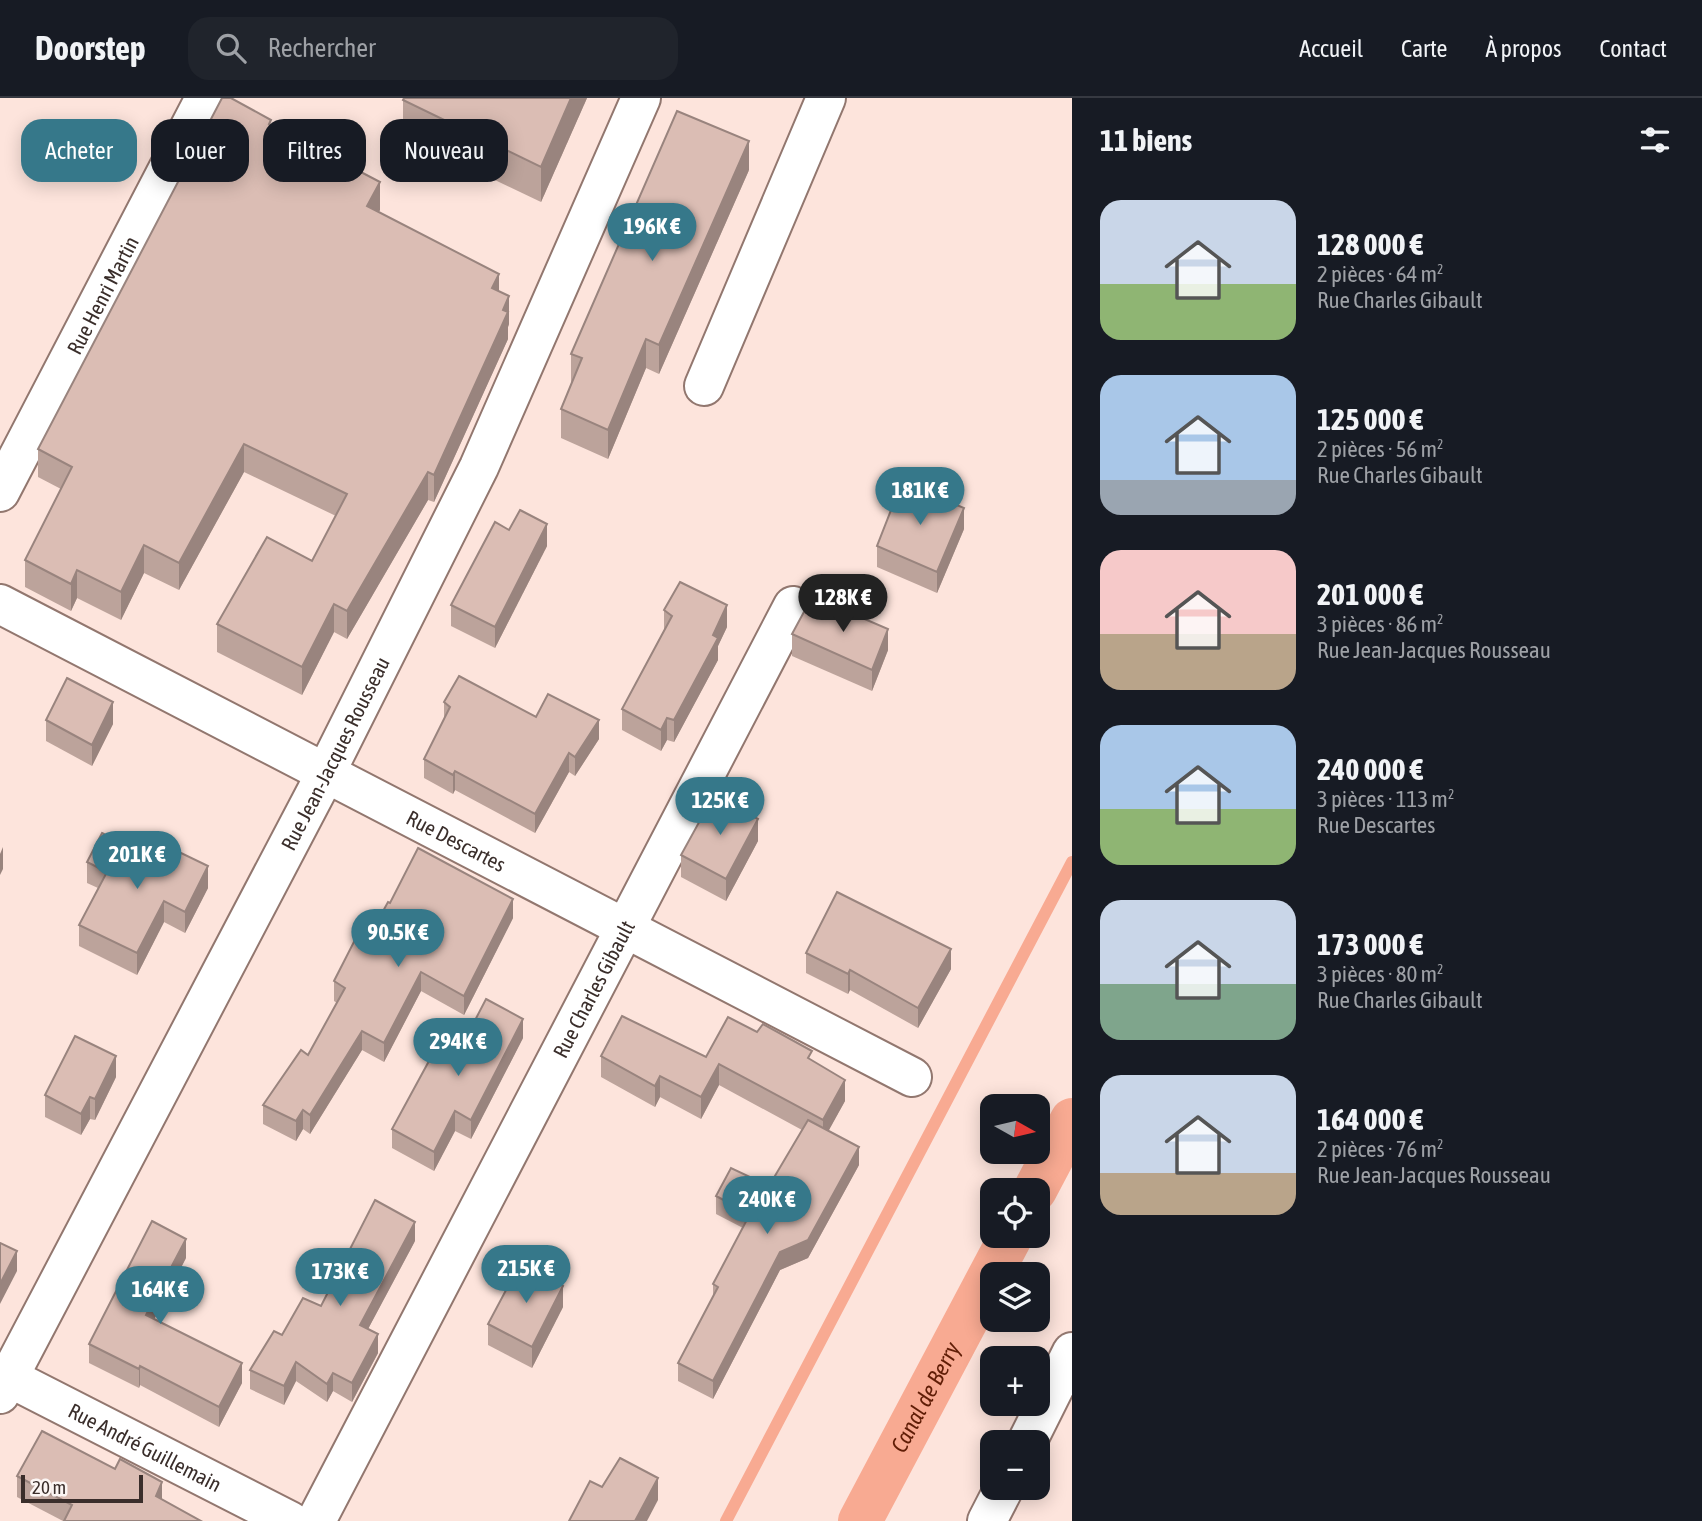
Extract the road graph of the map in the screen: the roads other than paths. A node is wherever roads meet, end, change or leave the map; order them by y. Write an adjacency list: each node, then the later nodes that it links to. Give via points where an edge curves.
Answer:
1 (205, 98): 5 (street, Rue Henri Martin)
2 (641, 98): 8 (street, Rue Jean-Jacques Rousseau, via 479,467)
3 (826, 98): 4 (street)
4 (705, 386)
5 (0, 492)
6 (0, 604): 8 (street, Rue Descartes)
7 (793, 606): 9 (street, Rue Charles Gibault)
8 (326, 773): 9 (street, Rue Descartes); 12 (street, Rue Jean-Jacques Rousseau)
9 (625, 929): 10 (street, Rue Descartes); 16 (street, Rue Charles Gibault)
10 (912, 1077)
11 (1072, 1352): 13 (street)
12 (3, 1381): 15 (street, Rue André Guillemain)
13 (1033, 1430)
14 (998, 1500): 17 (street)
15 (290, 1521)
16 (316, 1521)
17 (987, 1521)

